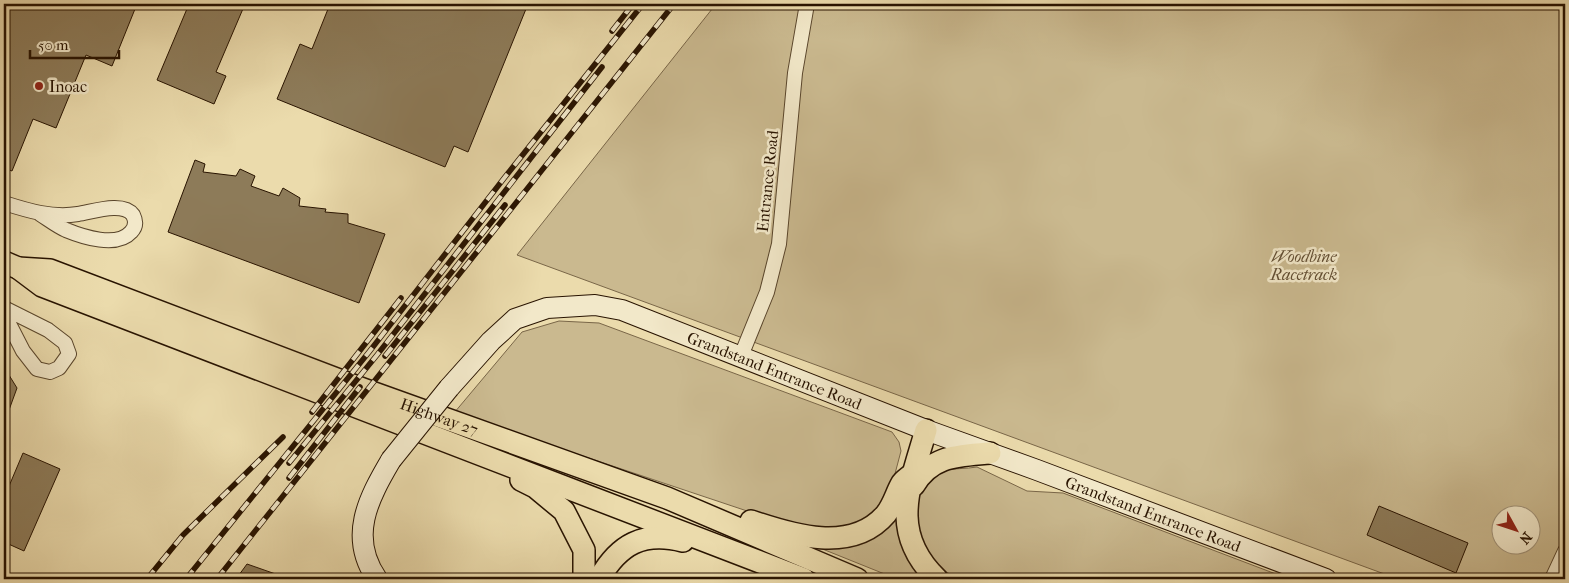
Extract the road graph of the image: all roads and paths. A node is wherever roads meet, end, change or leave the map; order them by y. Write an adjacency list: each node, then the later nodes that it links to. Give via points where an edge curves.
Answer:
1 (807, 4): 7 (street, Entrance Road, via 795,73 778,244 767,292)
2 (4, 203): 3 (street)
3 (40, 214): 3 (street, via 64,229 88,237 120,239 134,229 132,213 124,209 64,216)
4 (11, 265): 9 (main road, Highway 27, via 42,286); 13 (main road, Highway 27, via 50,270 363,389)
5 (4, 308): 6 (street, via 48,330 65,343 69,354 59,368 50,372 37,369 23,351)
6 (4, 314)
7 (741, 356): 8 (street, Grandstand Entrance Road); 17 (street, Grandstand Entrance Road, bridge, via 622,310 595,305 547,308 515,319 449,388 391,460 376,486 363,518 369,567)
8 (926, 430): 10 (street, Grandstand Entrance Road); 11 (main road)
9 (450, 442): 15 (main road, Highway 27); 18 (main road, via 535,487 564,511 584,550)
10 (990, 453): 12 (main road, via 944,459 934,464 918,479); 23 (street, Grandstand Entrance Road)
11 (914, 473): 12 (main road); 13 (main road, via 903,483 886,514 876,523 846,537 822,538 773,529 714,509)
12 (907, 496): 22 (main road, via 912,546)
13 (667, 498): 21 (main road, Highway 27)
14 (1565, 551): 24 (street)
15 (750, 559): 16 (main road, Highway 27); 19 (main road, via 668,537 646,538 619,551)
16 (778, 575): 20 (main road, Highway 27)
17 (377, 579)
18 (584, 579)
19 (599, 579)
20 (804, 579)
21 (856, 579)
22 (938, 579)
23 (1326, 579)
24 (1552, 579)

